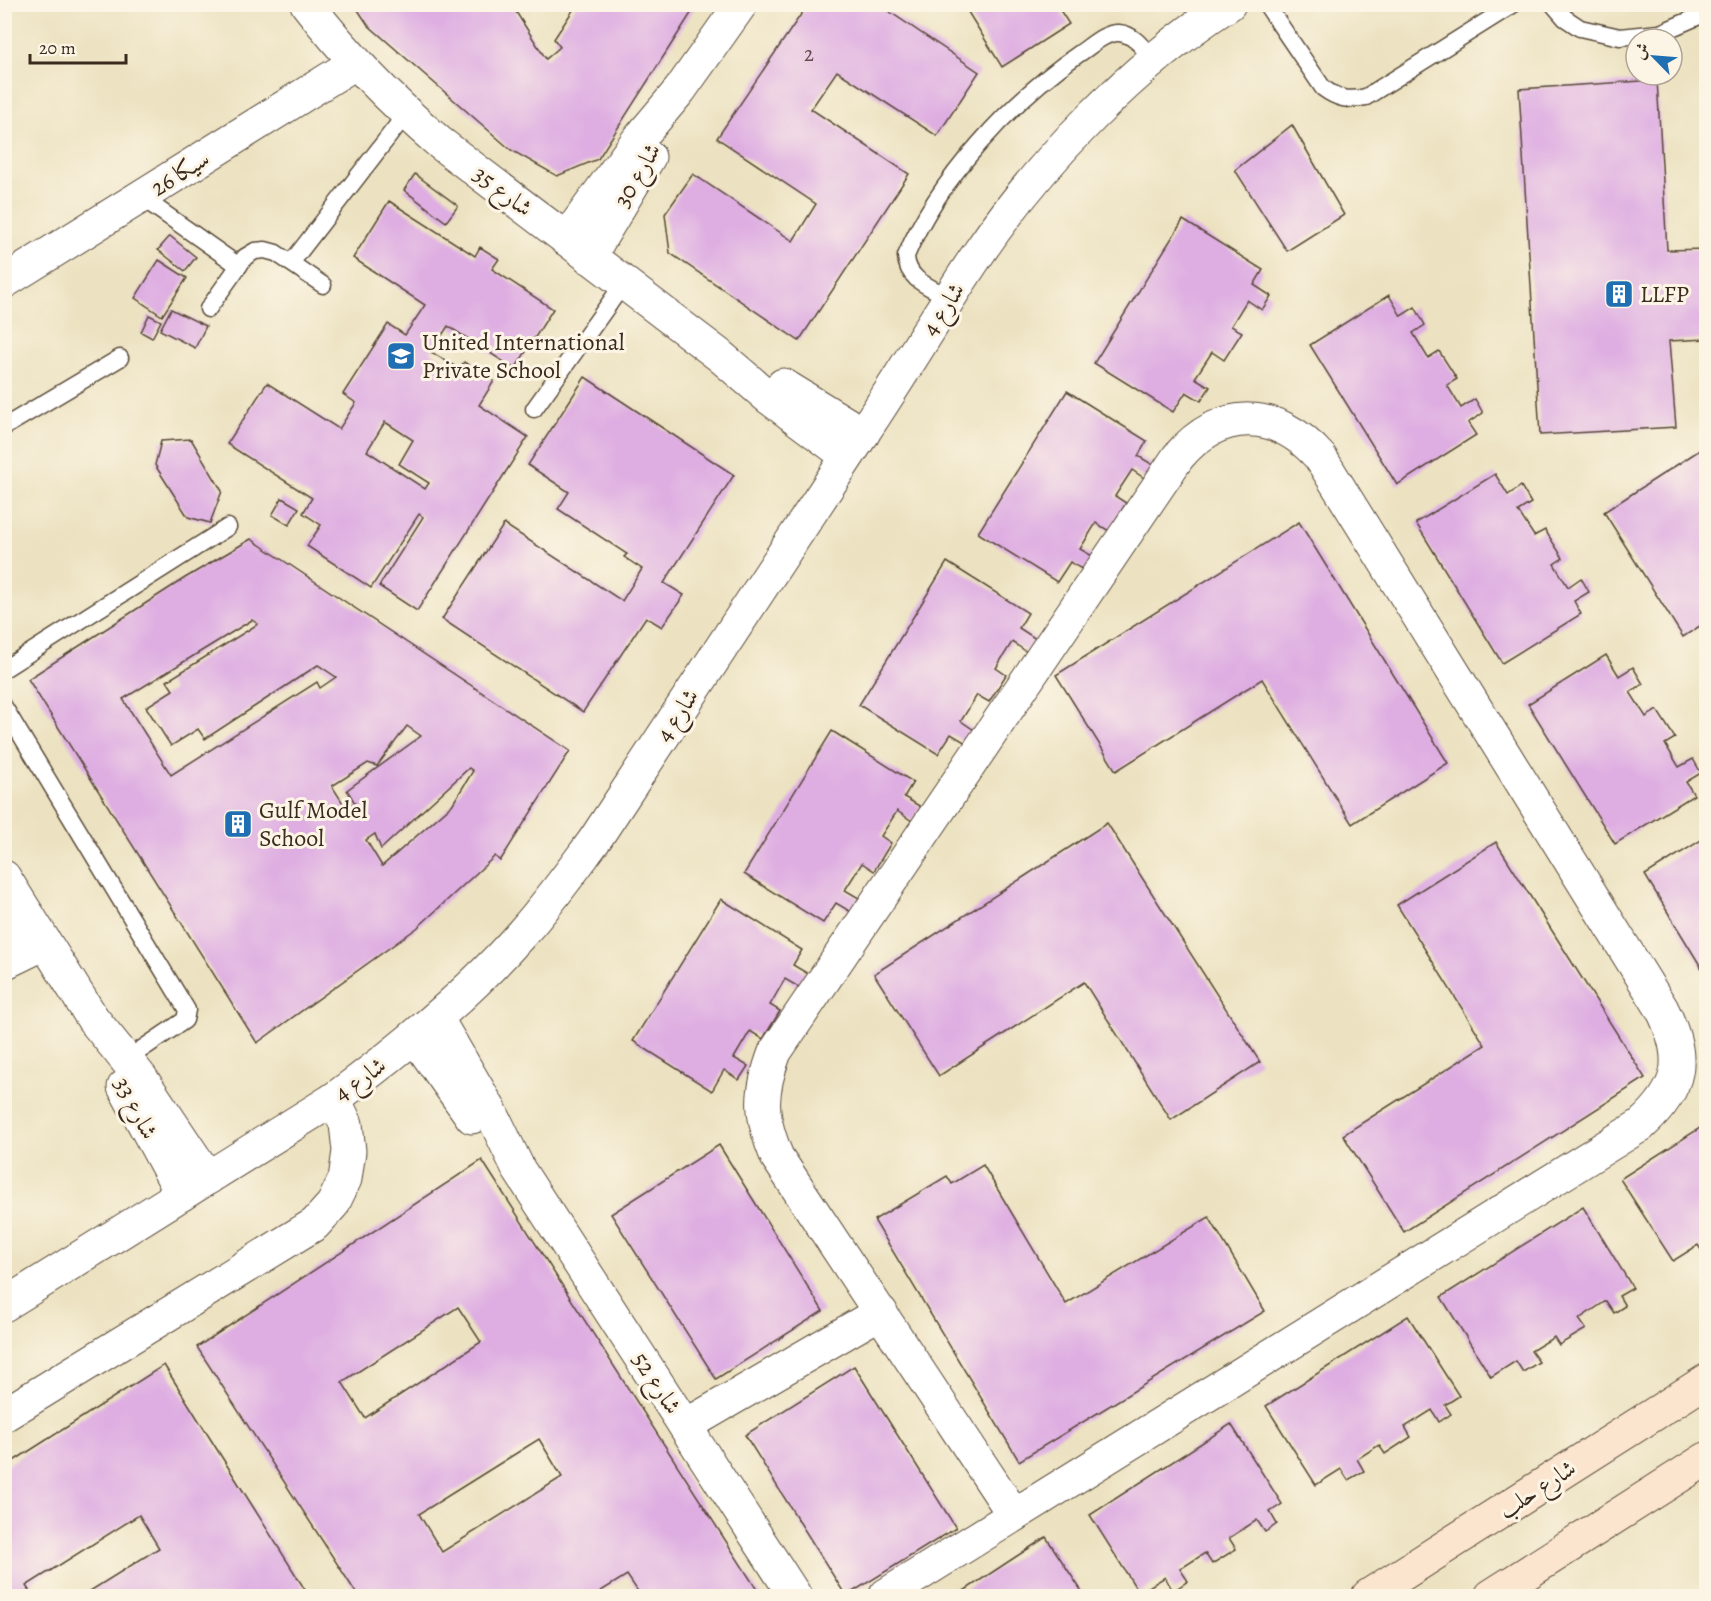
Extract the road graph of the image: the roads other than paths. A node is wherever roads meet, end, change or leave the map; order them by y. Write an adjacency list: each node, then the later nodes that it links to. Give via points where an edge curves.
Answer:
1 (308, 4): 9 (street, شارع 35)
2 (741, 4): 12 (street, شارع 30, via 680,90 638,140)
3 (1229, 4): 8 (street, شارع 4)
4 (1266, 4): 5 (lane, via 1323,88 1346,100 1366,97)
5 (1514, 4)
6 (1553, 4): 7 (lane, via 1580,28 1620,37 1660,33 1697,17)
7 (1707, 8)
8 (1154, 61): 18 (street, شارع 4, via 1114,96 1042,171 978,254); 18 (lane, via 1130,36 1110,34 1062,66 991,130 933,206 906,256 917,280)
9 (355, 63): 10 (street, شارع 35); 11 (street, سيكا 26)
10 (406, 114): 12 (street, شارع 35); 13 (lane)
11 (141, 197): 14 (lane); 15 (street, سيكا 26)
12 (577, 248): 16 (street, شارع 35)
13 (291, 263): 14 (lane, via 265,250 245,257); 17 (lane)
14 (239, 266): 19 (lane)
15 (4, 282)
16 (624, 283): 21 (lane); 23 (street, شارع 35, via 719,355 778,383)
17 (323, 285)
18 (950, 298): 23 (street, شارع 4)
19 (208, 309)
20 (120, 358): 22 (lane)
21 (534, 409)
22 (4, 427)
23 (855, 445): 31 (street, شارع 4, via 560,888 523,932)
24 (228, 526): 25 (lane)
25 (4, 669)
26 (4, 707): 32 (lane, via 187,1010 185,1020)
27 (4, 878): 28 (street, شارع 33)
28 (26, 931): 29 (street); 30 (street, شارع 33)
29 (4, 963)
30 (93, 1019): 32 (street, شارع 33); 34 (street, شارع 33, via 120,1079)
31 (426, 1028): 33 (street, شارع 4); 39 (street, شارع 52, via 491,1112 519,1170)
32 (127, 1059): 34 (street, شارع 33)
33 (334, 1099): 34 (street, شارع 4); 38 (street, via 346,1124 350,1151 345,1179 333,1204 315,1224)
34 (195, 1186): 35 (street, شارع 4)
35 (4, 1305)
36 (881, 1312): 39 (street); 41 (street); 41 (street, via 777,1157 767,1132 763,1105 766,1078 775,1052 1178,457 1190,443 1222,424 1259,420 1277,424 1308,443 1320,457 1662,1009 1674,1032 1678,1058 1673,1084 1660,1107 1641,1125)
37 (1707, 1381): 44 (street, شارع حلب)
38 (4, 1415)
39 (685, 1426): 43 (street, شارع 52)
40 (1707, 1459): 45 (street)
41 (1014, 1515): 42 (street)
42 (886, 1595)
43 (795, 1596)
44 (1368, 1596)
45 (1491, 1596)

